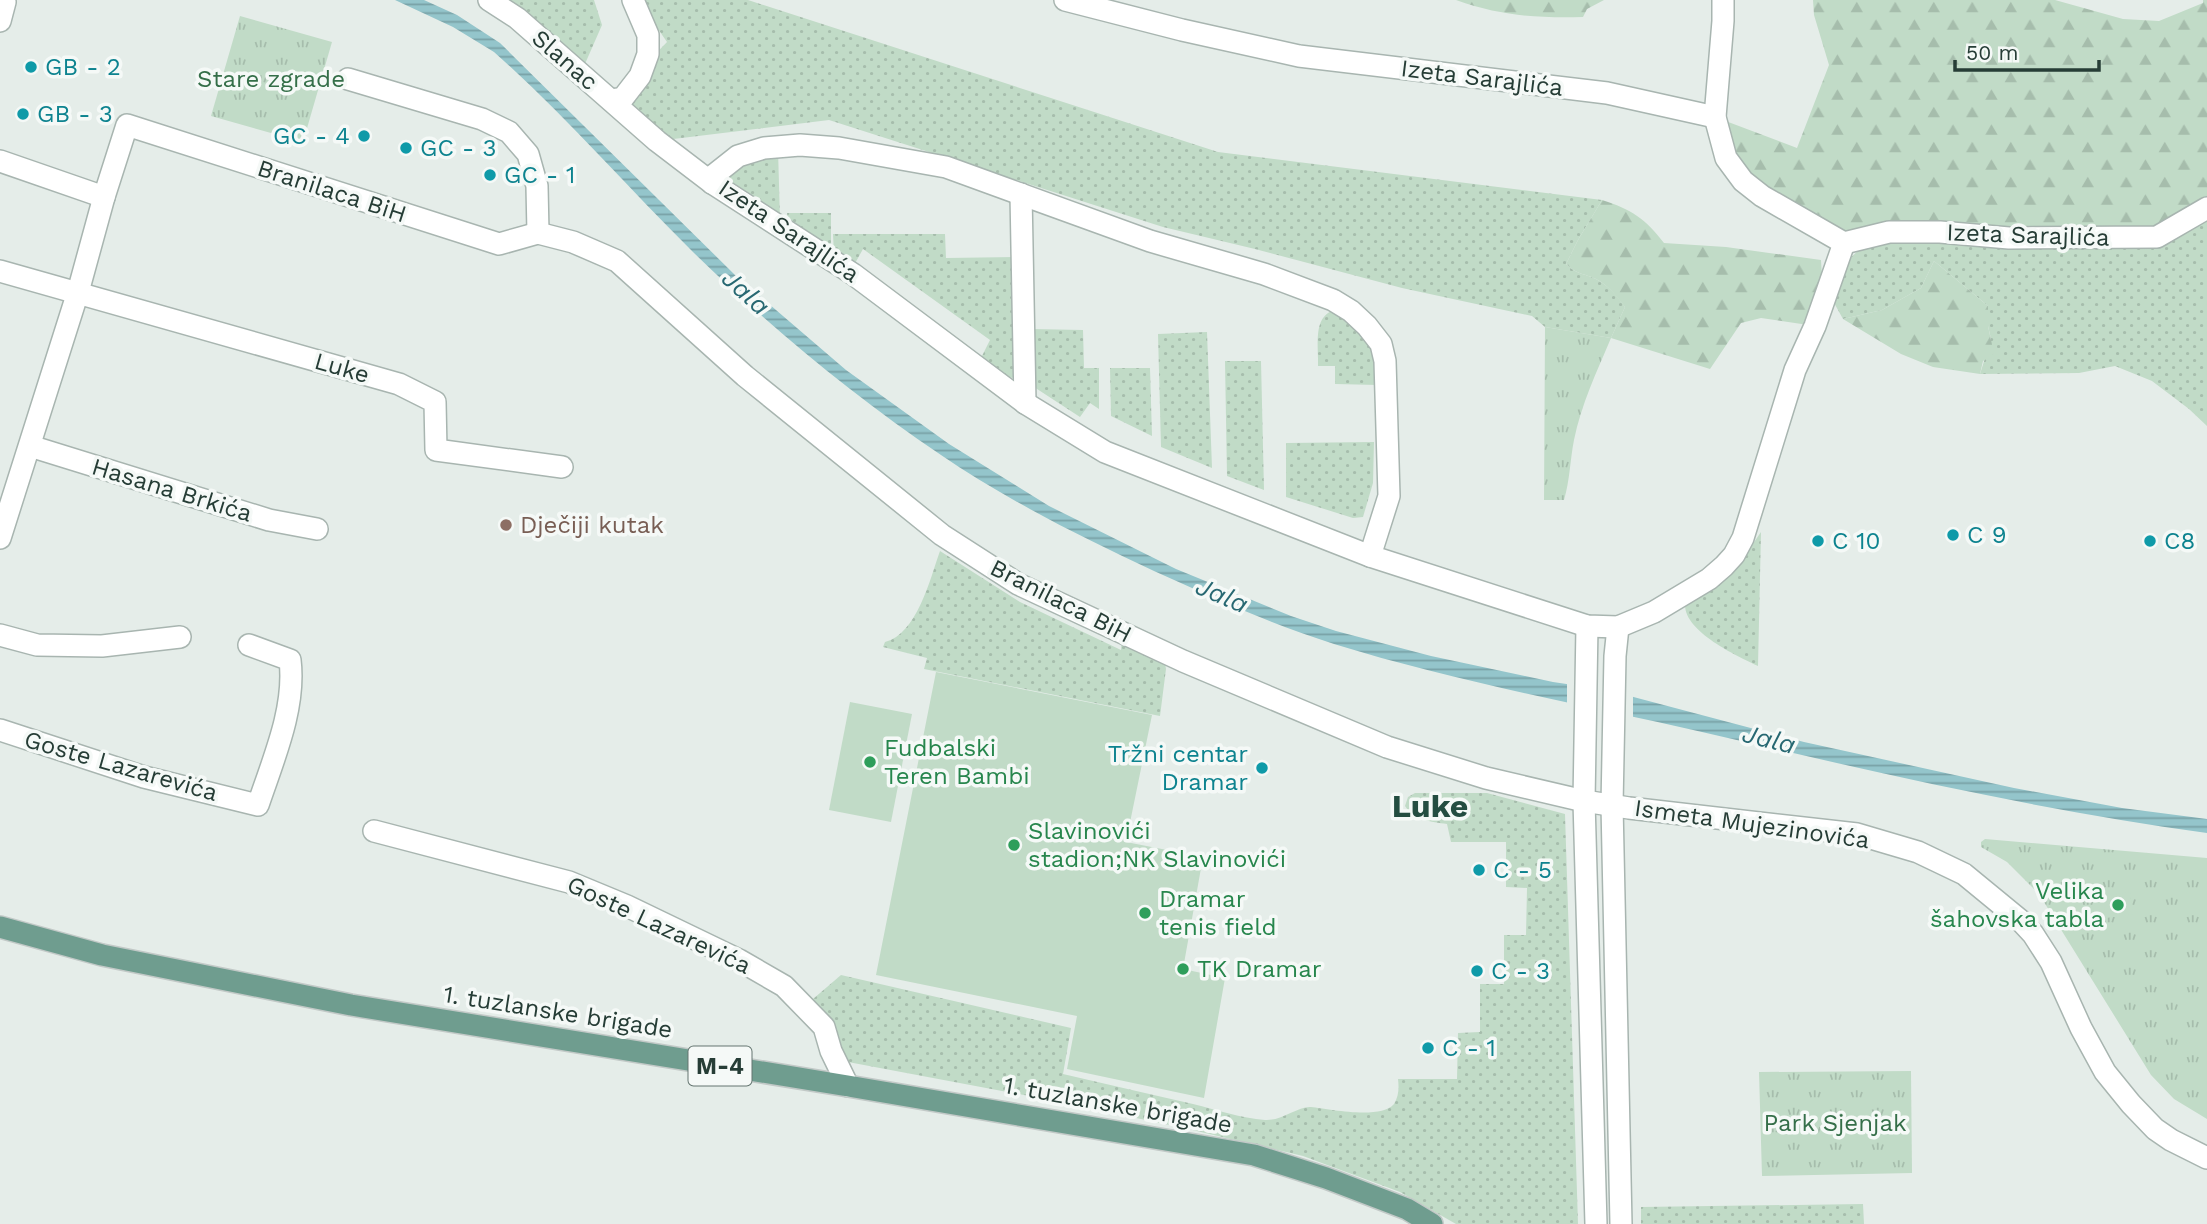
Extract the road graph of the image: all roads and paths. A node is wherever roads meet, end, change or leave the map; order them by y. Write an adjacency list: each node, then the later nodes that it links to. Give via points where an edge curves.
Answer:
1 (489, 0): 6 (street, Slanac, via 517,18)
2 (634, 0): 6 (street, Slanac, via 648,35 648,54 640,76 623,98)
3 (1065, 0): 7 (street, Izeta Sarajlića, via 1299,56 1607,93)
4 (1723, 0): 7 (street)
5 (348, 79): 13 (street, via 482,119 509,132 528,154 537,186)
6 (611, 100): 9 (street)
7 (1715, 117): 14 (street, via 1726,158 1743,181)
8 (0, 161): 11 (street)
9 (712, 184): 10 (street, Izeta Sarajlića, via 714,176 738,156 800,145 946,167); 17 (street, Izeta Sarajlića, via 853,274)
10 (1021, 194): 17 (street); 22 (street, Izeta Sarajlića, via 1150,241 1287,282 1333,300 1360,318 1381,344 1387,377 1389,496)
11 (104, 197): 13 (street, Branilaca BiH, via 127,125 499,244); 16 (street)
12 (2207, 208): 14 (street, Izeta Sarajlića, via 2157,237 2009,238 1889,232)
13 (538, 233): 29 (street, Branilaca BiH, via 617,261 745,376 942,535 1018,584 1182,661 1387,747 1486,778)
14 (1844, 243): 24 (street, Izeta Sarajlića, via 1734,555 1709,579 1654,612)
15 (0, 271): 16 (street)
16 (78, 292): 18 (street); 19 (street, Luke, via 398,384 435,402 436,450)
17 (1025, 403): 22 (street, Izeta Sarajlića, via 1105,452)
18 (30, 446): 20 (street, Hasana Brkića, via 269,520); 21 (street)
19 (562, 467)
20 (317, 529)
21 (0, 538)
22 (1370, 556): 23 (street, Izeta Sarajlića)
23 (1587, 626): 24 (street, Izeta Sarajlića); 29 (street)
24 (1618, 627): 30 (street, Ismeta Mujezinovića)
25 (0, 635): 26 (street, via 37,645 102,646)
26 (180, 637)
27 (249, 645): 28 (street, Goste Lazarevića, via 290,660 292,676 282,730 258,805 144,777)
28 (0, 730)
29 (1584, 801): 30 (street, Branilaca BiH); 36 (street)
30 (1612, 805): 34 (street, Ismeta Mujezinovića, via 1857,834 1918,852 1964,874 2033,934 2105,1072 2132,1104 2155,1129); 37 (street, Ismeta Mujezinovića)
31 (374, 831): 33 (street, Goste Lazarevića, via 569,881 739,960 784,986 824,1027)
32 (0, 927): 33 (main road, 1. tuzlanske brigade / M-4, via 102,955 351,1005)
33 (848, 1086): 35 (main road, 1. tuzlanske brigade / M-4, via 1254,1155 1407,1209)
34 (2207, 1158)
35 (1432, 1224)
36 (1596, 1224)
37 (1621, 1224)

